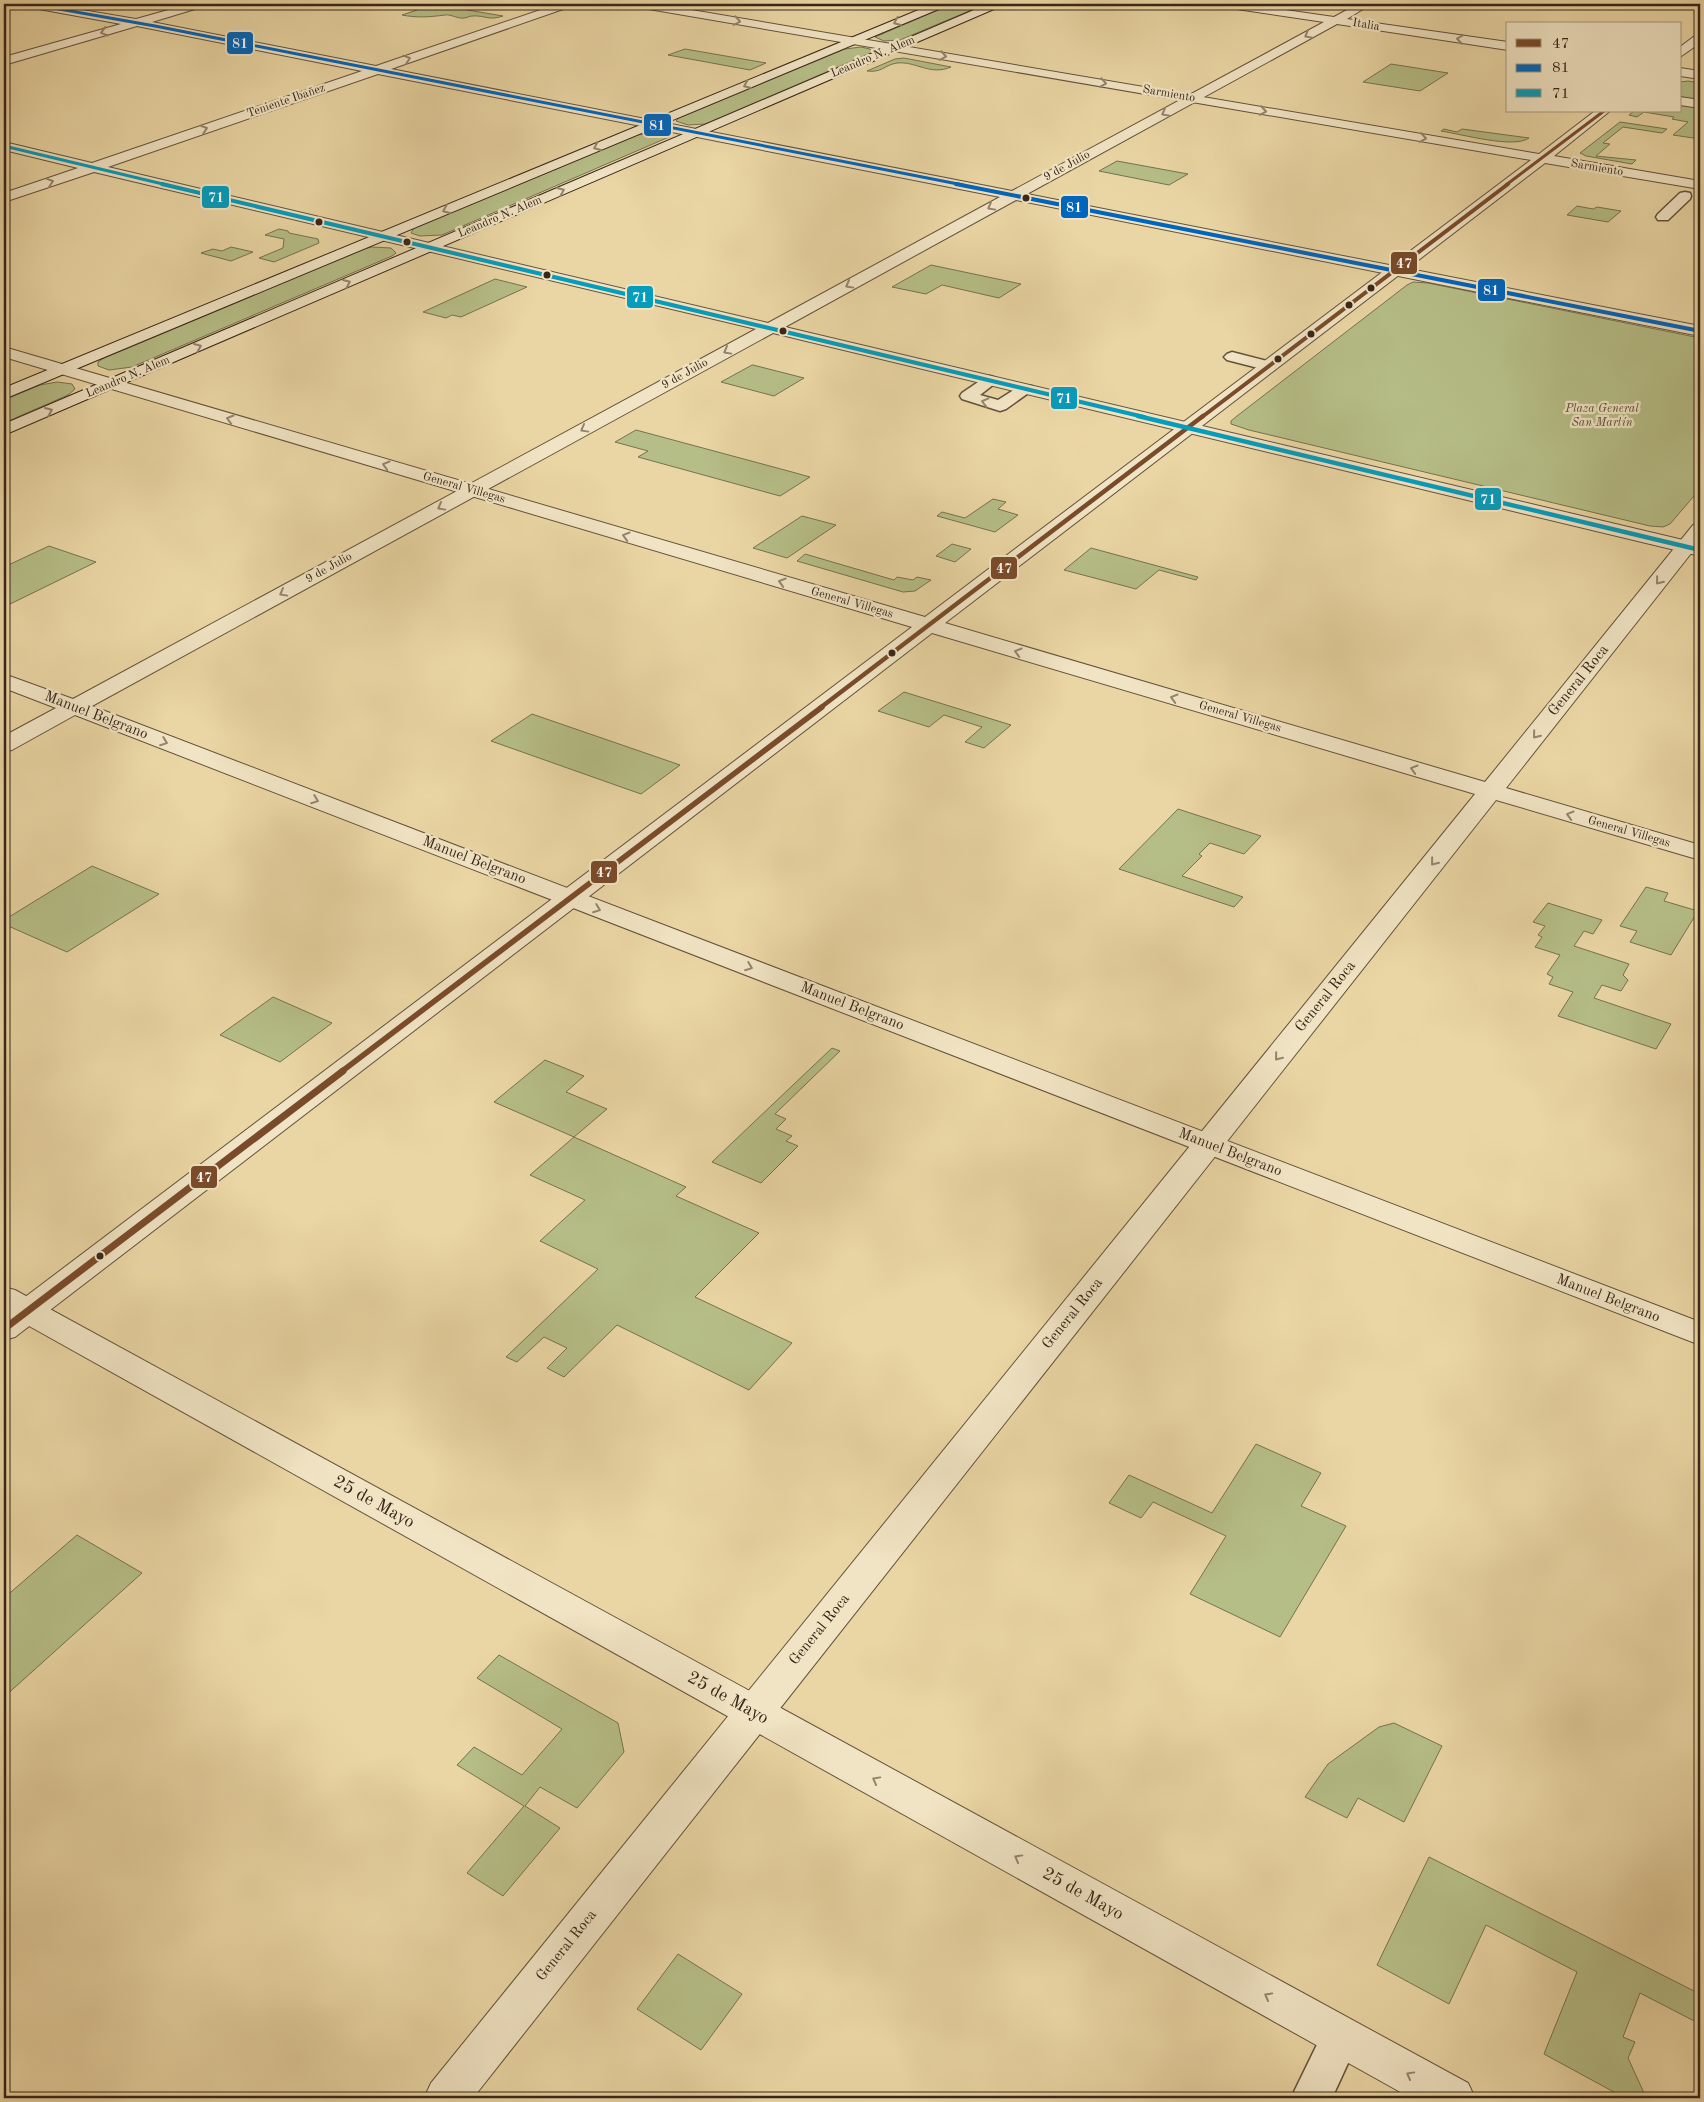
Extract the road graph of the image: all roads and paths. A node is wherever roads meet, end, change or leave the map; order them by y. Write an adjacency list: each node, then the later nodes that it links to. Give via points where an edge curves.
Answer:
1 (28, 4): 10 (street)
2 (201, 4): 10 (street)
3 (568, 4): 17 (street, Teniente Ibañez, one-way to 3)
4 (637, 4): 12 (street, Sarmiento, one-way to 12)
5 (942, 4): 12 (street, Leandro N. Alem, one-way to 12)
6 (997, 4): 14 (street, Leandro N. Alem)
7 (1223, 4): 9 (street, Italia)
8 (1366, 4): 9 (street, 9 de Julio)
9 (1335, 20): 13 (street, Italia, one-way to 9); 20 (street, 9 de Julio, one-way to 20)
10 (136, 23): 16 (street, one-way to 16); 17 (street)
11 (1700, 38): 15 (street)
12 (854, 40): 14 (street, Sarmiento); 24 (street, Leandro N. Alem, one-way to 24)
13 (1506, 46)
14 (895, 48): 20 (street, Sarmiento, one-way to 20); 25 (street, Leandro N. Alem)
15 (1682, 52)
16 (4, 61)
17 (377, 70): 24 (street); 28 (street, Teniente Ibañez, one-way to 17)
18 (1682, 72): 19 (street)
19 (1700, 75)
20 (1192, 98): 27 (street, Sarmiento, one-way to 27); 30 (street, 9 de Julio, one-way to 30)
21 (1682, 101): 22 (street)
22 (1700, 104)
23 (1603, 112): 27 (street)
24 (653, 124): 25 (street); 33 (street, Leandro N. Alem, one-way to 33)
25 (697, 133): 30 (street); 34 (street, Leandro N. Alem, one-way to 25)
26 (4, 146): 28 (street)
27 (1543, 158): 29 (street, Sarmiento); 35 (street)
28 (92, 167): 31 (street, Teniente Ibañez, one-way to 28); 33 (street)
29 (1693, 190): 32 (lane)
30 (1014, 195): 35 (street); 36 (street, 9 de Julio, one-way to 36)
31 (4, 198)
32 (1662, 217)
33 (380, 237): 34 (street); 41 (street, Leandro N. Alem)
34 (431, 247): 36 (street); 43 (street, Leandro N. Alem, one-way to 34)
35 (1395, 271): 37 (street); 40 (street)
36 (770, 328): 42 (street); 48 (street, 9 de Julio, one-way to 48)
37 (1700, 331)
38 (4, 352): 41 (street, General Villegas)
39 (1232, 357): 40 (lane)
40 (1270, 366): 46 (street)
41 (63, 369): 43 (street, General Villegas); 45 (street, Leandro N. Alem)
42 (990, 381): 44 (street); 44 (lane, one-way to 42, via 1000,406 968,396)
43 (112, 384): 47 (street, Leandro N. Alem, one-way to 43); 48 (street, General Villegas, one-way to 43)
44 (1026, 389): 46 (street)
45 (4, 394)
46 (1188, 428): 49 (street); 50 (street)
47 (4, 430)
48 (472, 490): 50 (street, General Villegas, one-way to 48); 52 (street, 9 de Julio, one-way to 52)
49 (1695, 542): 54 (street, General Roca, one-way to 54)
50 (929, 625): 54 (street, General Villegas, one-way to 50); 56 (street)
51 (4, 680): 52 (street, Manuel Belgrano)
52 (74, 707): 53 (street, 9 de Julio); 56 (street, Manuel Belgrano, one-way to 56)
53 (4, 745)
54 (1490, 791): 55 (street, General Villegas, one-way to 54); 57 (street, General Roca, one-way to 57)
55 (1700, 853)
56 (570, 898): 57 (street, Manuel Belgrano, one-way to 57); 58 (street)
57 (1208, 1144): 59 (street, Manuel Belgrano); 60 (street, General Roca)
58 (12, 1312): 60 (street, 25 de Mayo)
59 (1700, 1334)
60 (754, 1712): 61 (street, 25 de Mayo, one-way to 60); 62 (street, General Roca)
61 (1341, 2037): 63 (lane); 64 (street, 25 de Mayo, one-way to 61)
62 (446, 2098)
63 (1311, 2098)
64 (1453, 2098)

